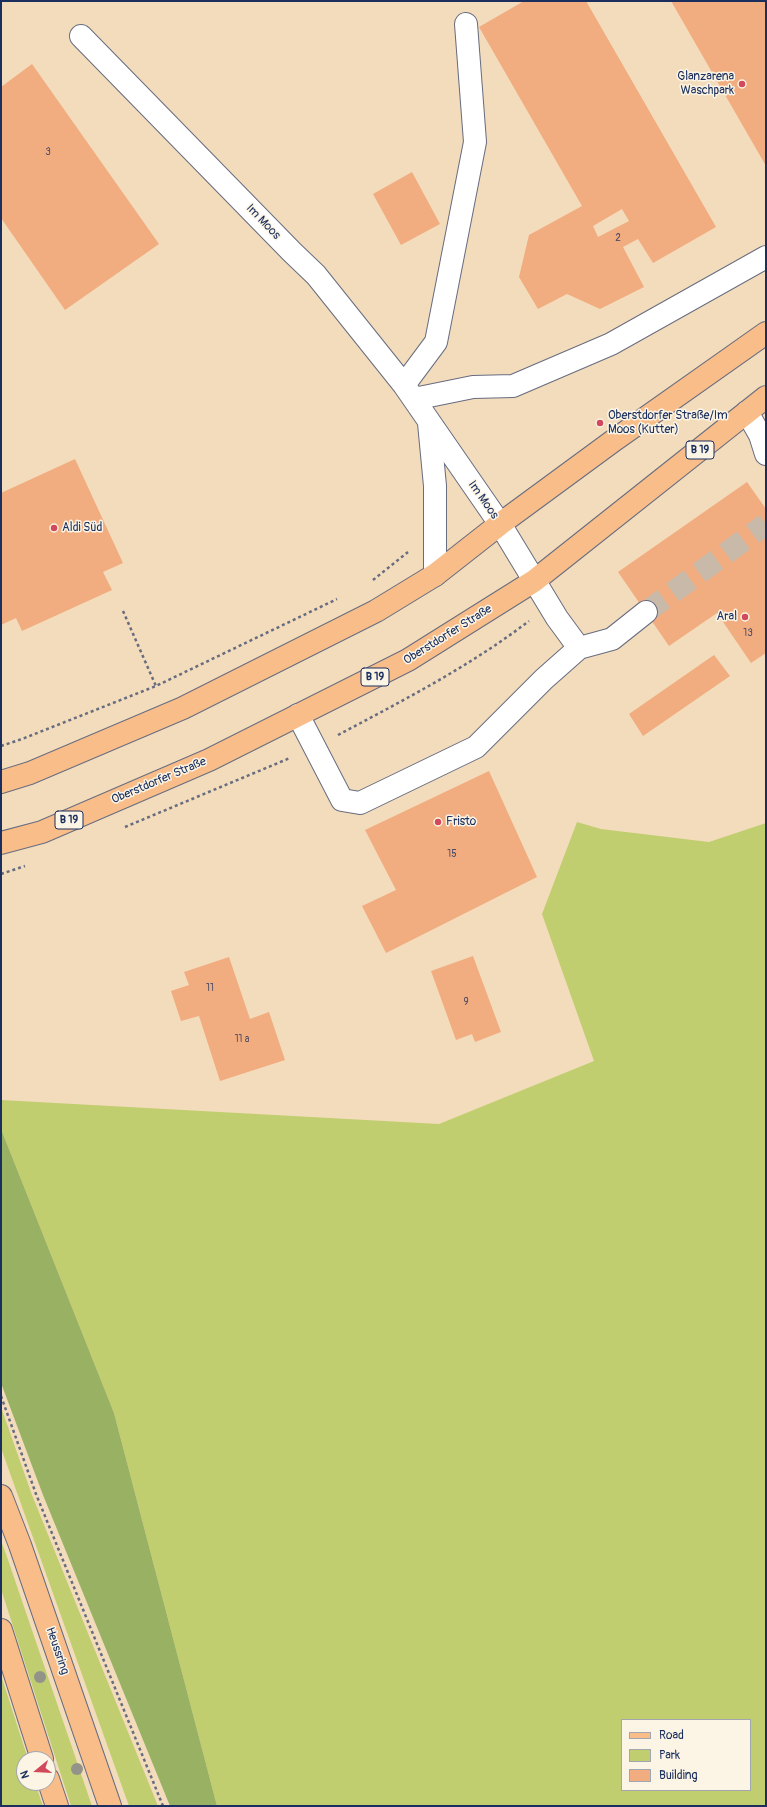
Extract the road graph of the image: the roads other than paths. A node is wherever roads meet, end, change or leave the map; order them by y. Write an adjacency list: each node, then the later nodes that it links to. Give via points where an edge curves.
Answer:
1 (466, 24): 5 (street, via 475,142 436,342)
2 (81, 36): 5 (street, Im Moos, via 316,275)
3 (766, 257): 5 (street, via 611,344 513,386)
4 (766, 334): 10 (main road)
5 (409, 392): 8 (street, Im Moos)
6 (766, 397): 7 (main road, Oberstdorfer Straße / B 19)
7 (748, 412): 9 (street); 12 (main road, Oberstdorfer Straße / B 19)
8 (429, 422): 10 (street, Im Moos); 11 (street, Im Moos, via 435,486)
9 (766, 454)
10 (500, 524): 11 (main road); 12 (street, Im Moos)
11 (435, 575): 16 (main road, via 376,611 183,708 30,773)
12 (534, 581): 14 (street, Im Moos); 15 (main road, Oberstdorfer Straße / B 19, via 408,660)
13 (646, 612): 14 (street, via 612,640)
14 (579, 648): 15 (street, via 476,747 360,803 342,800)
15 (298, 715): 17 (main road, Oberstdorfer Straße / B 19, via 209,760 42,832)
16 (1, 782)
17 (1, 843)
18 (1, 1496): 23 (main road, Heussring)
19 (1, 1630): 20 (main road)
20 (39, 1751)
21 (52, 1791): 22 (main road)
22 (57, 1806)
23 (110, 1806)

